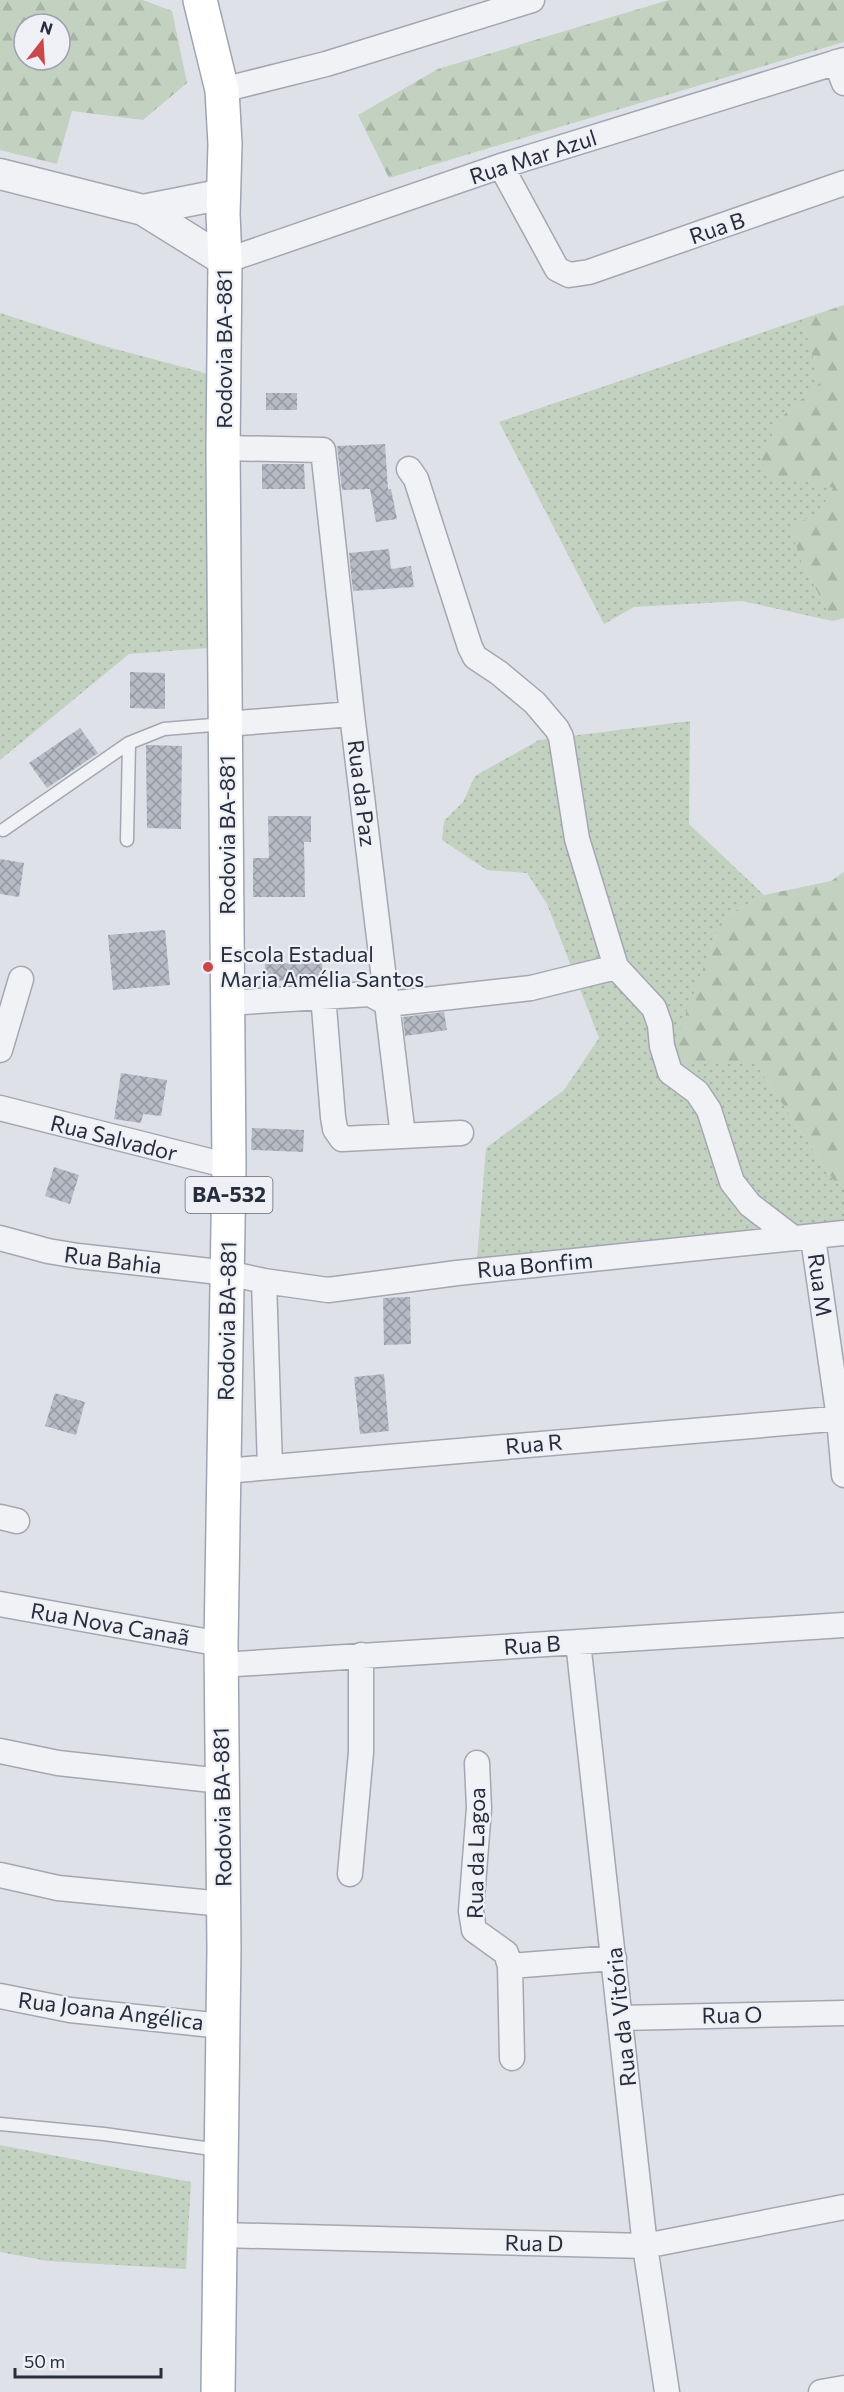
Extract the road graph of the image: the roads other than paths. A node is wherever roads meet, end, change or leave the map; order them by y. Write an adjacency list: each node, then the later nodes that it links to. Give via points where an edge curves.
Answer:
1 (200, 0): 4 (main road, Rodovia BA-881 / BA-532)
2 (532, 0): 4 (street, via 326,64)
3 (841, 68): 5 (street, Rua Mar Azul)
4 (222, 90): 8 (main road, Rodovia BA-881 / BA-532)
5 (501, 166): 7 (street, Rua B, via 558,268 569,275 589,272); 10 (street, Rua Mar Azul)
6 (0, 174): 9 (street)
7 (844, 183)
8 (224, 194): 9 (street); 10 (main road, Rodovia BA-881 / BA-532)
9 (143, 210): 10 (street)
10 (225, 261): 11 (main road, Rodovia BA-881 / BA-532)
11 (223, 448): 13 (street, Rua da Paz, via 323,450); 14 (main road, Rodovia BA-881 / BA-532)
12 (409, 470): 18 (street, via 416,479 475,657 535,704 561,737 577,839)
13 (352, 714): 14 (street); 22 (street, Rua da Paz)
14 (226, 724): 15 (lane, via 164,729); 21 (main road, Rodovia BA-881 / BA-532)
15 (129, 743): 16 (lane); 17 (lane)
16 (3, 830)
17 (127, 840)
18 (616, 967): 22 (street, via 531,988); 30 (street, via 654,1008 670,1072 697,1092 709,1110 732,1182 750,1205)
19 (21, 979): 23 (street)
20 (323, 995): 21 (street); 22 (street, via 370,994); 26 (street, via 333,1117 340,1138)
21 (227, 1003): 27 (main road, Rodovia BA-881 / BA-532)
22 (388, 1004): 26 (street, Rua da Paz)
23 (0, 1050)
24 (0, 1108): 27 (street, Rua Salvador)
25 (460, 1133): 26 (street)
26 (403, 1136)
27 (229, 1166): 31 (main road, Rodovia BA-881 / BA-532)
28 (844, 1233): 30 (street, Rua Bonfim)
29 (0, 1238): 31 (street, Rua Bahia, via 99,1260)
30 (803, 1238): 32 (street, Rua Bonfim, via 328,1290); 33 (street, Rua M)
31 (228, 1273): 32 (street, Rua Bonfim); 35 (main road, Rodovia BA-881 / BA-532)
32 (264, 1281): 34 (street)
33 (841, 1418): 34 (street, Rua R); 36 (street, Rua M)
34 (270, 1467): 35 (street, Rua R)
35 (225, 1471): 40 (main road, Rodovia BA-881 / BA-532)
36 (844, 1475)
37 (0, 1604): 40 (street, Rua Nova Canaã)
38 (844, 1625): 39 (street, Rua B)
39 (578, 1642): 41 (street, Rua B); 48 (street, Rua da Vitória)
40 (220, 1655): 41 (street, Rua B); 44 (main road, Rodovia BA-881 / BA-532)
41 (361, 1655): 45 (street, via 361,1752)
42 (0, 1751): 44 (street, via 58,1762)
43 (477, 1763): 49 (street, Rua da Lagoa, via 479,1808 471,1911 474,1930 506,1953)
44 (221, 1781): 47 (main road, Rodovia BA-881 / BA-532)
45 (350, 1874)
46 (0, 1875): 47 (street, via 58,1888)
47 (223, 1904): 53 (main road, Rodovia BA-881 / BA-532)
48 (614, 1958): 49 (street); 52 (street, Rua da Vitória)
49 (510, 1966): 54 (street)
50 (0, 1996): 53 (street, Rua Joana Angélica, via 70,2010)
51 (844, 2013): 52 (street, Rua O)
52 (621, 2018): 59 (street, Rua da Vitória)
53 (222, 2026): 56 (main road, Rodovia BA-881 / BA-532)
54 (512, 2058)
55 (0, 2124): 56 (lane)
56 (221, 2150): 58 (main road, Rodovia BA-881 / BA-532)
57 (844, 2207): 59 (street, Rua D)
58 (220, 2235): 59 (street, Rua D); 61 (main road, Rodovia BA-881 / BA-532)
59 (645, 2246): 62 (street, Rua da Vitória)
60 (844, 2388): 63 (street)
61 (218, 2392)
62 (667, 2392)
63 (821, 2392)

